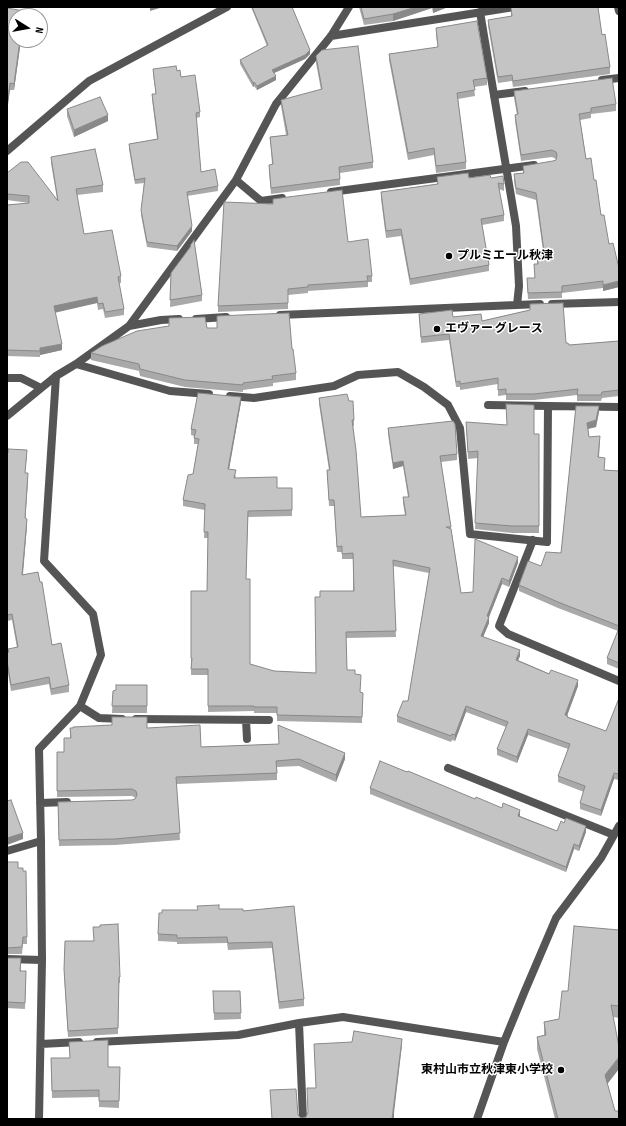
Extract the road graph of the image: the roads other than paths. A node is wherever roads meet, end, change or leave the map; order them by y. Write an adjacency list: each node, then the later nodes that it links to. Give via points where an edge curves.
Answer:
1 (227, 7): 12 (street, via 89,81)
2 (349, 7): 7 (street)
3 (514, 7): 6 (street)
4 (618, 7): 5 (street)
5 (619, 11)
6 (480, 12): 7 (street); 11 (street)
7 (332, 36): 15 (street, via 276,104)
8 (619, 78): 9 (street)
9 (596, 81)
10 (533, 90): 11 (street)
11 (494, 95): 14 (street)
12 (7, 151)
13 (545, 163): 14 (street)
14 (507, 169): 16 (street); 19 (street, via 516,226 519,286)
15 (236, 180): 17 (street, via 261,201); 22 (street)
16 (324, 193)
17 (293, 197)
18 (619, 302): 19 (street)
19 (517, 305): 20 (street)
20 (272, 315)
21 (233, 317): 22 (street, via 161,320)
22 (129, 326): 23 (street)
23 (76, 364): 24 (street); 31 (street, via 170,391 254,398 334,386 358,375 398,372 448,405 460,428 470,534)
24 (56, 376): 26 (street); 33 (street, via 44,560 93,614 101,655)
25 (7, 378): 26 (street, via 21,378)
26 (41, 388): 30 (street)
27 (488, 405): 28 (street)
28 (548, 406): 29 (street); 31 (street, via 547,542)
29 (619, 407)
30 (7, 416)
31 (533, 540): 32 (street, via 499,626 508,634)
32 (619, 681)
33 (80, 706): 34 (street, via 99,718); 39 (street, via 39,749)
34 (246, 720): 35 (street); 36 (street)
35 (269, 720)
36 (247, 739)
37 (448, 768): 41 (street)
38 (79, 802): 39 (street)
39 (40, 803): 42 (street)
40 (619, 826): 41 (street)
41 (614, 835): 47 (street, via 601,858 556,918)
42 (41, 841): 43 (street); 45 (street)
43 (7, 851)
44 (7, 959): 45 (street)
45 (42, 960): 48 (street)
46 (298, 1023): 47 (street, via 343,1017); 48 (street, via 238,1035); 50 (street)
47 (504, 1042): 51 (street)
48 (41, 1044): 49 (street)
49 (39, 1119)
50 (303, 1119)
51 (477, 1119)

